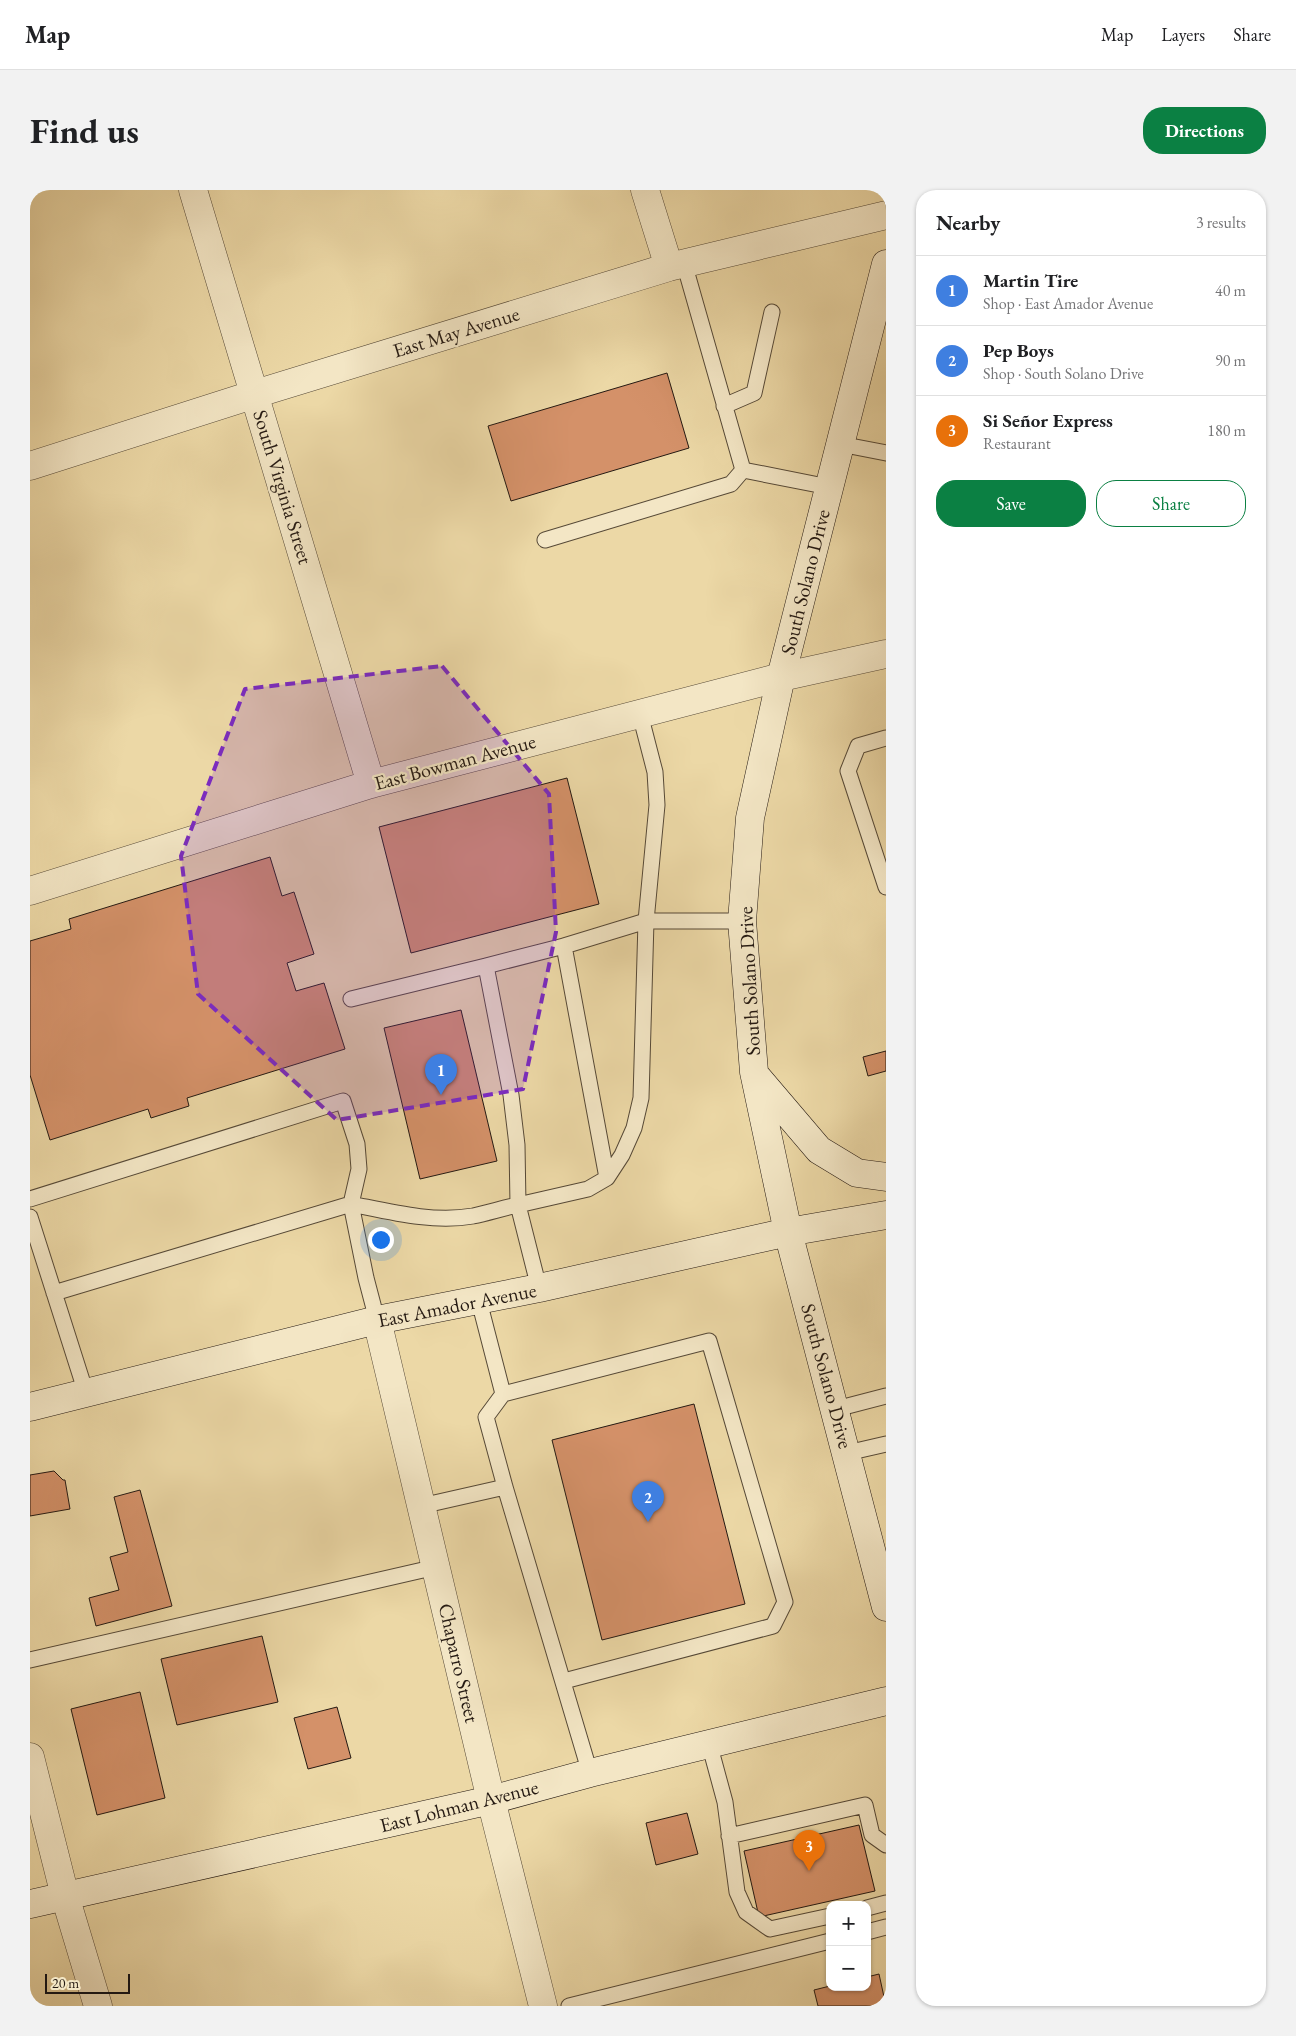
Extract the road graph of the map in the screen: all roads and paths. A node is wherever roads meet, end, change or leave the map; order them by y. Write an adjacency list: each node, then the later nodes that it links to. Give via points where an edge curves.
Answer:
1 (193, 190): 7 (street, South Virginia Street)
2 (645, 190): 5 (street)
3 (886, 215): 5 (street, East May Avenue)
4 (886, 264): 9 (street, South Solano Drive)
5 (676, 265): 7 (street, East May Avenue); 8 (lane)
6 (772, 312): 8 (lane, via 754,393)
7 (255, 394): 11 (street, East May Avenue); 19 (street, South Virginia Street)
8 (724, 406): 12 (lane)
9 (840, 444): 10 (lane); 13 (street, South Solano Drive)
10 (886, 453)
11 (30, 466)
12 (743, 470): 13 (lane); 14 (lane, via 731,484)
13 (829, 487): 16 (street, South Solano Drive)
14 (545, 540)
15 (886, 654): 16 (street, East Bowman Avenue)
16 (781, 677): 17 (street, East Bowman Avenue); 23 (street, South Solano Drive, via 750,818)
17 (640, 714): 19 (street, East Bowman Avenue); 22 (lane, via 655,772 657,805)
18 (886, 738): 20 (lane, via 858,746 848,771)
19 (371, 784): 21 (street, East Bowman Avenue)
20 (886, 887)
21 (30, 891)
22 (646, 922): 23 (lane); 24 (lane); 29 (lane, via 641,1098 634,1128)
23 (742, 922): 27 (street, South Solano Drive)
24 (564, 946): 25 (lane); 29 (lane)
25 (486, 966): 26 (lane); 32 (lane, via 511,1095 517,1145)
26 (351, 998)
27 (754, 1072): 28 (street, via 819,1150 857,1173); 35 (street, South Solano Drive)
28 (886, 1177)
29 (607, 1178): 32 (lane, via 588,1189)
30 (30, 1200): 31 (lane, via 344,1100 357,1144 359,1169)
31 (352, 1204): 32 (lane, via 436,1218 472,1216); 37 (lane); 39 (lane)
32 (518, 1205): 36 (lane)
33 (886, 1215): 35 (street, East Amador Avenue)
34 (30, 1217): 37 (lane)
35 (788, 1232): 36 (street, East Amador Avenue); 44 (street, South Solano Drive)
36 (539, 1288): 38 (street, East Amador Avenue)
37 (54, 1293): 40 (lane)
38 (479, 1301): 39 (street, East Amador Avenue); 41 (lane)
39 (377, 1320): 40 (street, East Amador Avenue); 48 (street, Chaparro Street)
40 (86, 1393): 43 (street, East Amador Avenue)
41 (503, 1394): 47 (lane, via 486,1417); 52 (lane, via 709,1341 785,1602 773,1626)
42 (886, 1396): 44 (lane)
43 (30, 1407)
44 (836, 1409): 46 (street, South Solano Drive)
45 (886, 1444): 46 (lane)
46 (848, 1453): 50 (street, South Solano Drive)
47 (505, 1487): 48 (lane); 52 (lane)
48 (421, 1506): 49 (street, Chaparro Street)
49 (436, 1567): 51 (lane); 57 (street, Chaparro Street)
50 (886, 1607)
51 (30, 1660)
52 (564, 1681): 56 (lane)
53 (886, 1701): 54 (street, East Lohman Avenue)
54 (709, 1743): 56 (street, East Lohman Avenue); 58 (lane, via 725,1802)
55 (30, 1757): 60 (street)
56 (590, 1772): 57 (street, East Lohman Avenue)
57 (491, 1800): 60 (street, East Lohman Avenue); 69 (street, Chaparro Street)
58 (729, 1836): 59 (lane, via 866,1805 872,1835); 64 (lane, via 736,1892 746,1912 770,1928)
59 (886, 1845)
60 (65, 1896): 62 (street, East Lohman Avenue); 68 (street)
61 (886, 1902): 63 (lane)
62 (30, 1904)
63 (871, 1907)
64 (826, 1917)
65 (886, 1927): 66 (lane)
66 (871, 1931)
67 (826, 1942): 70 (lane)
68 (98, 2006)
69 (543, 2006)
70 (569, 2006)

